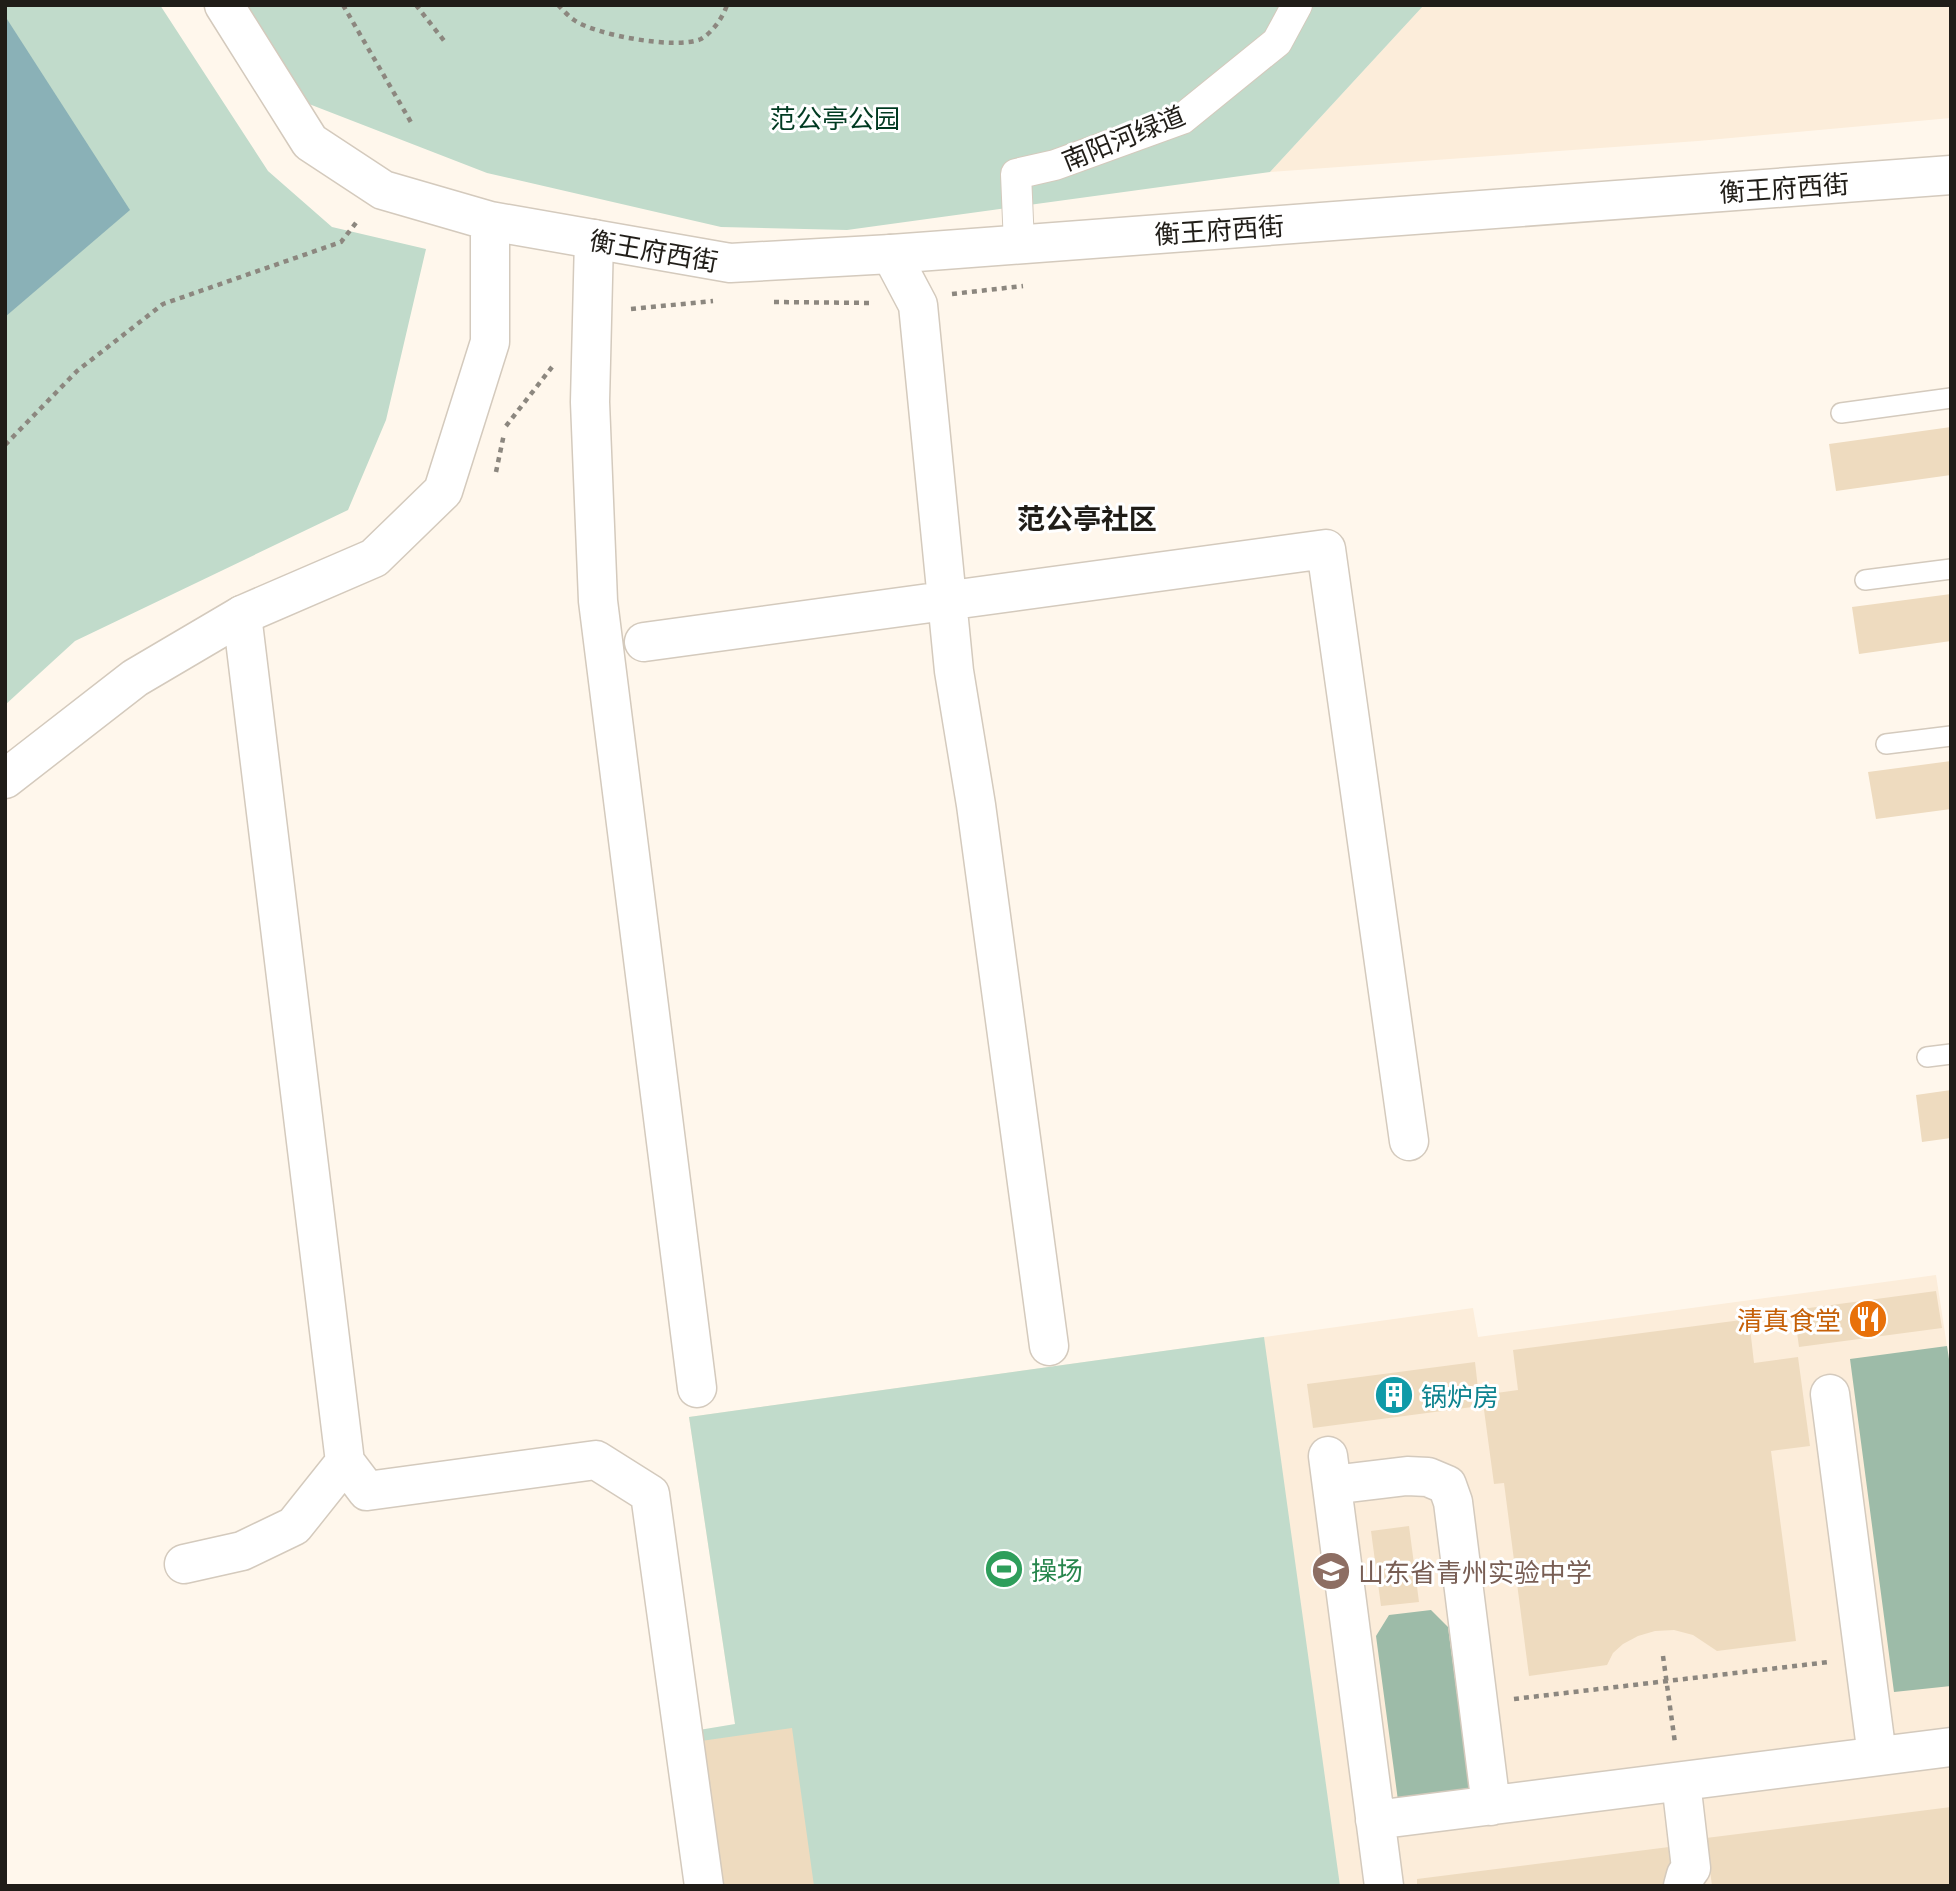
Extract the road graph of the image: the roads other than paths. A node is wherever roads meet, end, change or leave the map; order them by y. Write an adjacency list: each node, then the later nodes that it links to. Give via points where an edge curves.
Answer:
1 (224, 5): 4 (street, 衡王府西街, via 310,142 383,190)
2 (1297, 5): 6 (street, 南阳河绿道, via 1277,42 1182,119 1055,165 1016,174)
3 (1951, 175): 6 (street, 衡王府西街)
4 (490, 221): 5 (street, 衡王府西街); 13 (street, via 490,342 443,491 374,558)
5 (594, 239): 7 (street, 衡王府西街, via 730,263); 22 (street, via 590,401 598,601)
6 (1019, 244): 7 (street, 衡王府西街)
7 (891, 254): 12 (street, via 918,305)
8 (1951, 398): 9 (lane)
9 (1841, 413)
10 (1951, 569): 11 (lane)
11 (1864, 580)
12 (947, 601): 14 (street); 20 (street, via 1326,549); 21 (street)
13 (242, 615): 17 (street, via 135,678); 24 (street)
14 (644, 642)
15 (1951, 736): 16 (lane)
16 (1886, 744)
17 (5, 779)
18 (1951, 1054): 19 (lane)
19 (1927, 1057)
20 (1409, 1141)
21 (1049, 1346)
22 (697, 1388)
23 (1830, 1394): 27 (street)
24 (345, 1462): 25 (street, via 294,1526 242,1551); 32 (street, via 367,1491 596,1460 650,1494)
25 (184, 1564)
26 (1951, 1747): 27 (street)
27 (1877, 1756): 28 (street)
28 (1681, 1782): 29 (street); 31 (street)
29 (1491, 1806): 30 (street); 30 (street, via 1453,1502 1447,1485 1428,1476 1330,1471)
30 (1375, 1820): 33 (street)
31 (1693, 1880)
32 (704, 1886)
33 (1384, 1886)

